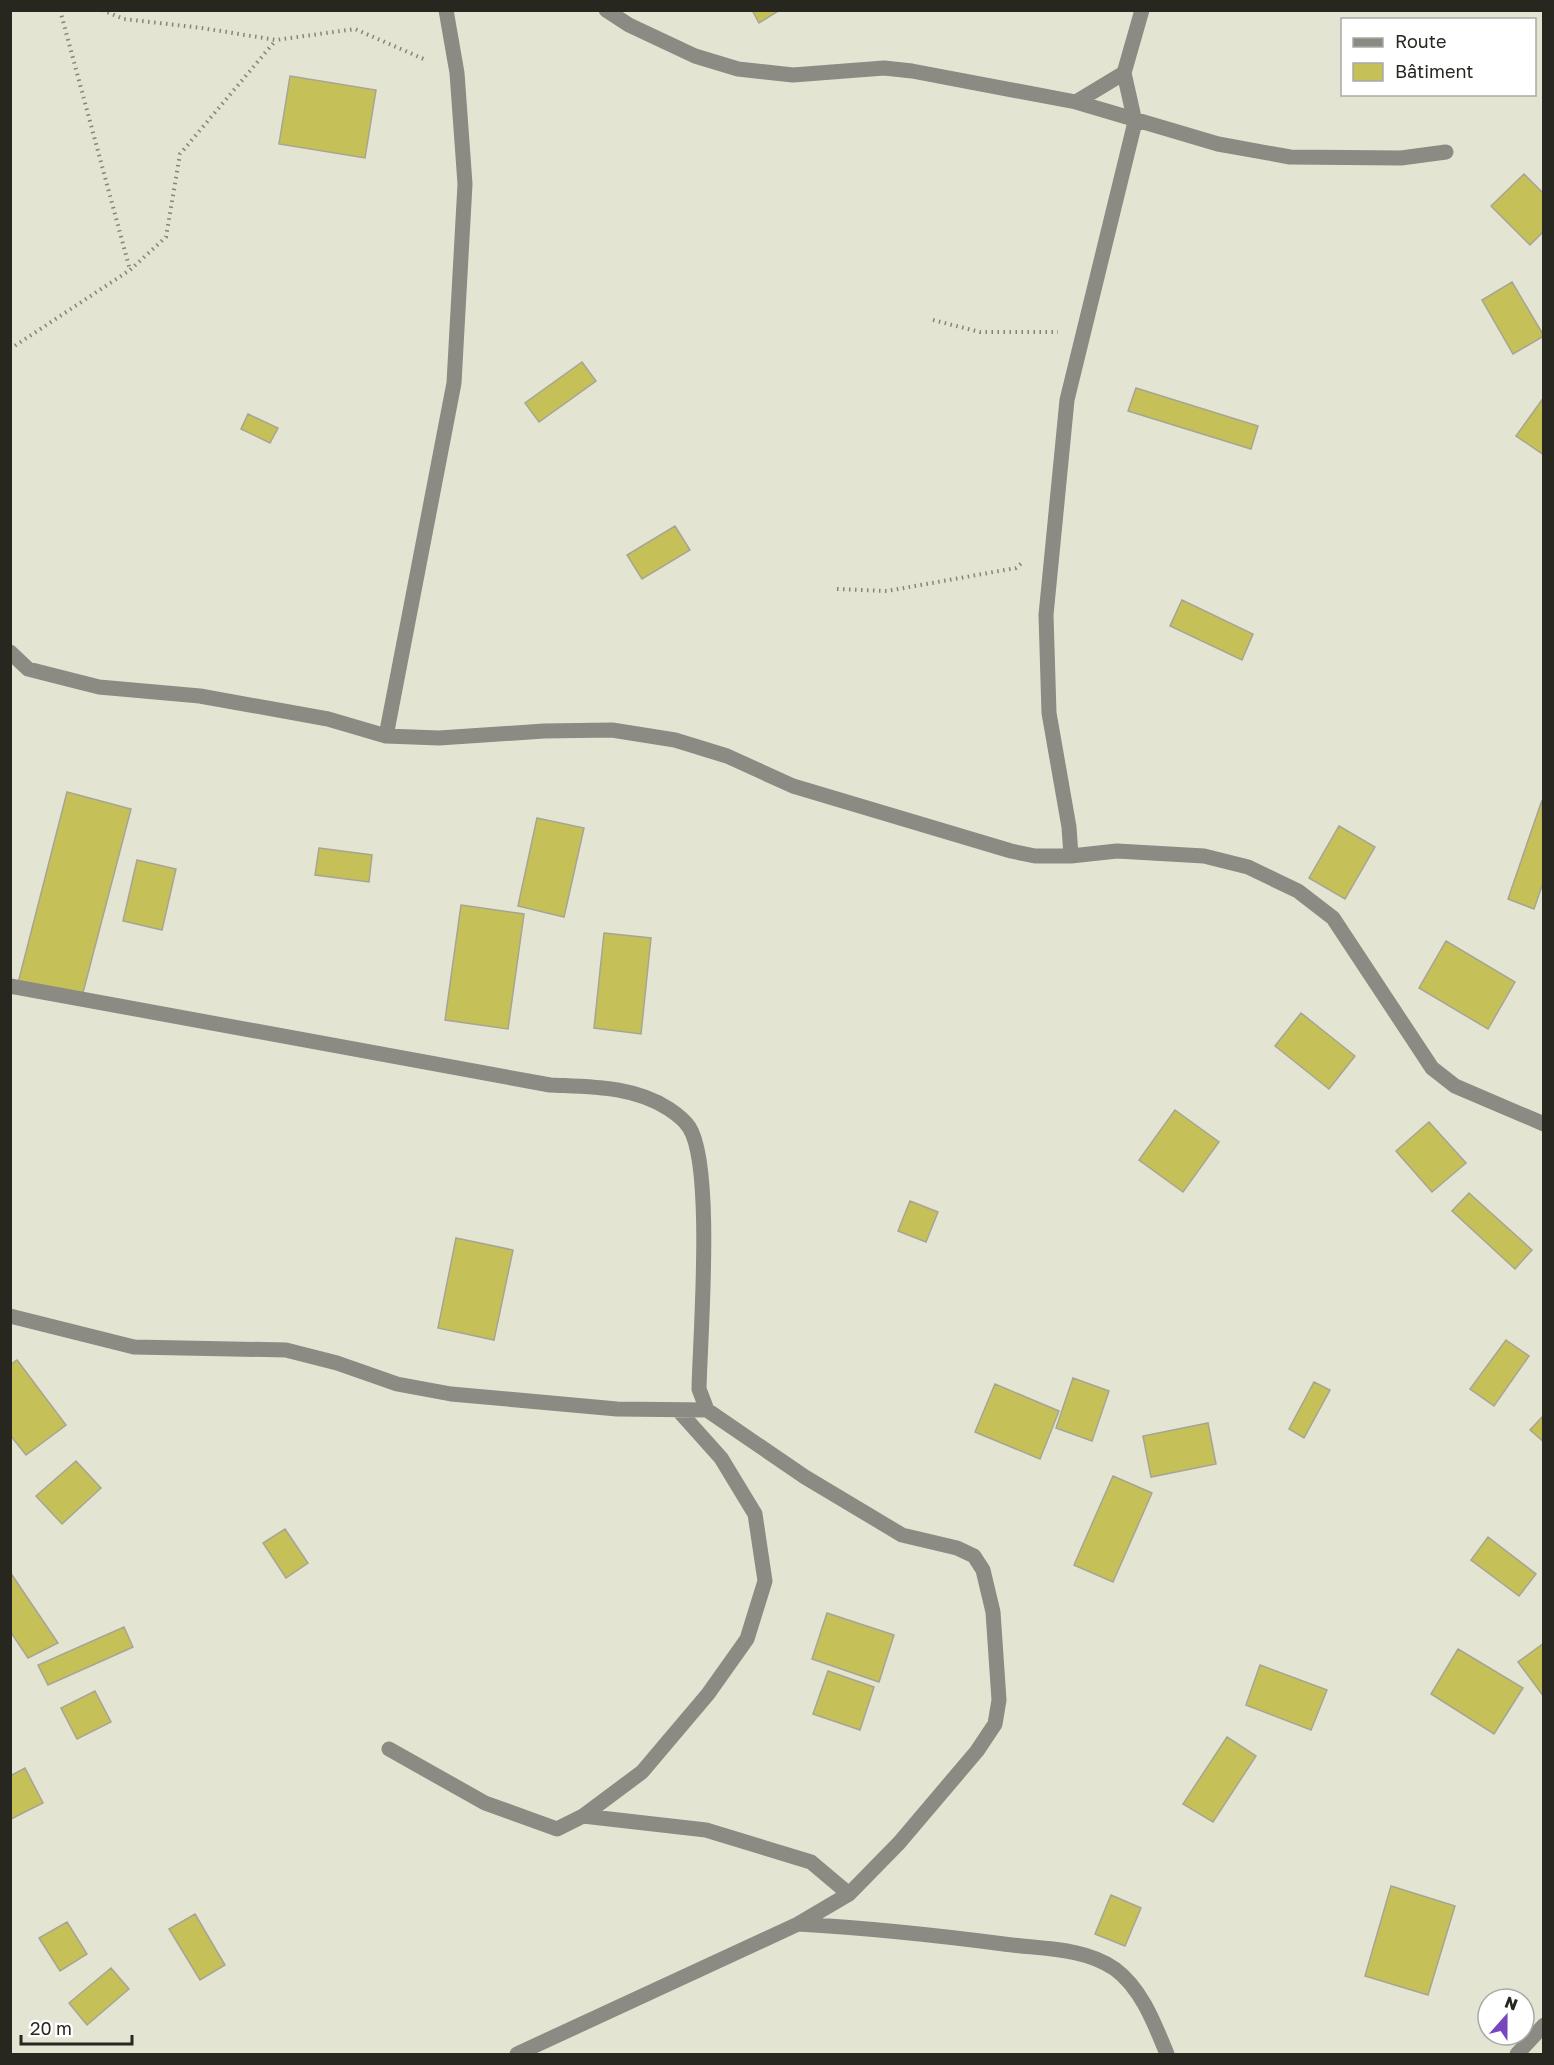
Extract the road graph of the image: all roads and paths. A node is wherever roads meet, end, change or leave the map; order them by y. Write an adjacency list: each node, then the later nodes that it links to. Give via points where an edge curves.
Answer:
1 (60, 10): 12 (path)
2 (102, 10): 6 (path, via 124,19)
3 (446, 10): 7 (street)
4 (606, 10): 9 (street, via 629,26 695,56 738,69 793,75 884,68 912,70)
5 (1142, 10): 8 (street)
6 (276, 40): 7 (path, via 355,29); 12 (path, via 180,154 166,237)
7 (458, 73): 19 (street, via 465,184 454,383)
8 (1124, 73): 9 (street); 10 (street)
9 (1076, 102): 10 (street)
10 (1135, 122): 11 (street, via 1218,144 1290,157 1401,158); 14 (street)
11 (1446, 152)
12 (130, 270): 15 (path)
13 (933, 320): 14 (path, via 980,332 1042,330)
14 (1083, 334): 16 (street, via 1067,400)
15 (10, 349)
16 (1056, 533): 17 (path, via 1016,568 887,591); 20 (street, via 1046,615 1049,713)
17 (837, 589)
18 (10, 652): 19 (street, via 28,669 99,687 212,698 328,719)
19 (386, 736): 20 (street, via 439,738 612,730 675,740 727,756 793,786 1011,851)
20 (1071, 856): 22 (street, via 1117,851 1204,856 1248,867 1298,891 1333,918 1432,1068 1455,1086)
21 (10, 986): 25 (street, via 539,1083 613,1089 646,1096 671,1110 689,1127 699,1156 704,1240 699,1389)
22 (1544, 1124)
23 (10, 1316): 24 (street, via 134,1347 286,1350 397,1384 451,1394 617,1409)
24 (678, 1410): 25 (street); 27 (street, via 721,1458 754,1514 765,1581 747,1639 708,1694 642,1772)
25 (707, 1410): 28 (street, via 862,1513 902,1535 957,1548 974,1556 983,1569 993,1612 999,1700 994,1724 899,1843)
26 (389, 1749): 27 (street, via 485,1803 557,1829)
27 (583, 1816): 28 (street, via 705,1830 811,1862)
28 (849, 1894): 29 (street)
29 (798, 1924): 31 (street); 32 (street, via 943,1934 1097,1959 1116,1970 1135,1989)
30 (1544, 2025): 33 (street)
31 (517, 2055)
32 (1167, 2055)
33 (1517, 2055)

